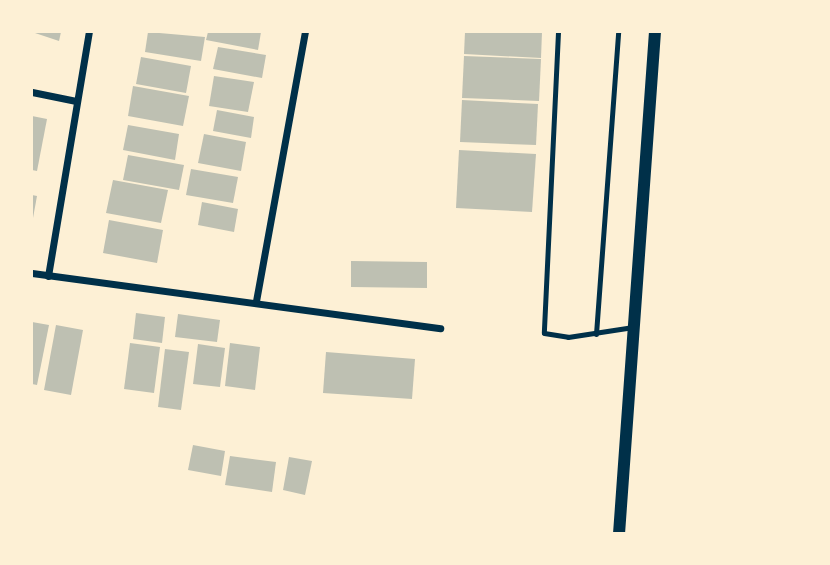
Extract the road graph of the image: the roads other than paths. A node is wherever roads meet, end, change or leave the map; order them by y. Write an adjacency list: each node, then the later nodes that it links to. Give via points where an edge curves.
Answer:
1 (89, 32): 7 (street)
2 (305, 32): 10 (street)
3 (558, 32): 13 (lane, via 544,333)
4 (618, 32): 13 (lane)
5 (655, 32): 11 (street)
6 (32, 92): 7 (street)
7 (76, 101): 9 (street)
8 (32, 273): 9 (street)
9 (48, 276): 10 (street)
10 (256, 301): 12 (street)
11 (636, 327): 13 (lane); 14 (street)
12 (440, 328)
13 (596, 334)
14 (619, 534)

